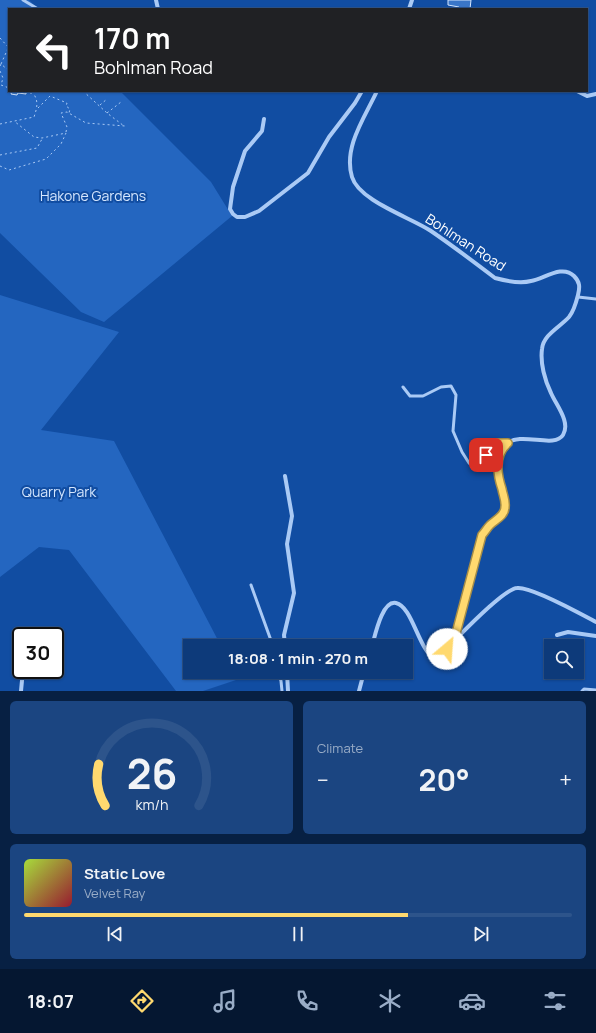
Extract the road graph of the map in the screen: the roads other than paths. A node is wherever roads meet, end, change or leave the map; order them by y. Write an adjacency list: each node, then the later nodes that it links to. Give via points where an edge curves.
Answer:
1 (23, 0): 2 (lane)
2 (36, 8)
3 (361, 92): 7 (street, via 308,173 259,211 245,217 237,217 230,209 236,176 245,151 262,131)
4 (377, 92): 8 (street, Bohlman Road, via 352,148 352,176 362,192 397,214 430,230 495,278 531,282 553,273 573,274 579,282)
5 (579, 92): 6 (street, via 587,96)
6 (596, 94)
7 (264, 119)
8 (578, 297): 9 (lane); 11 (street, Bohlman Road, via 569,317 547,337 542,347 550,393 562,414 566,428 563,436 557,440 520,438)
9 (596, 299)
10 (403, 387): 11 (lane, via 410,396 423,396 441,387 451,386 456,395 453,431 462,452 469,463 477,469 483,463 488,447 496,443)
11 (508, 443): 20 (street, via 499,457 498,475 506,508 482,535)
12 (285, 476): 18 (street, via 292,516 287,544 294,593)
13 (251, 585): 17 (lane)
14 (596, 622): 20 (street, via 533,591 516,588 490,606)
15 (557, 635): 16 (street, via 568,632)
16 (596, 636)
17 (270, 639)
18 (284, 639)
19 (374, 639): 20 (street, via 382,614 386,607 393,603 399,604 406,611 432,658 441,658)
20 (454, 641)
21 (22, 679): 26 (street)
22 (281, 679): 27 (lane)
23 (287, 679): 28 (street)
24 (362, 679): 29 (street)
25 (596, 690): 30 (lane)
26 (20, 691)
27 (282, 691)
28 (288, 691)
29 (359, 691)
30 (582, 691)

